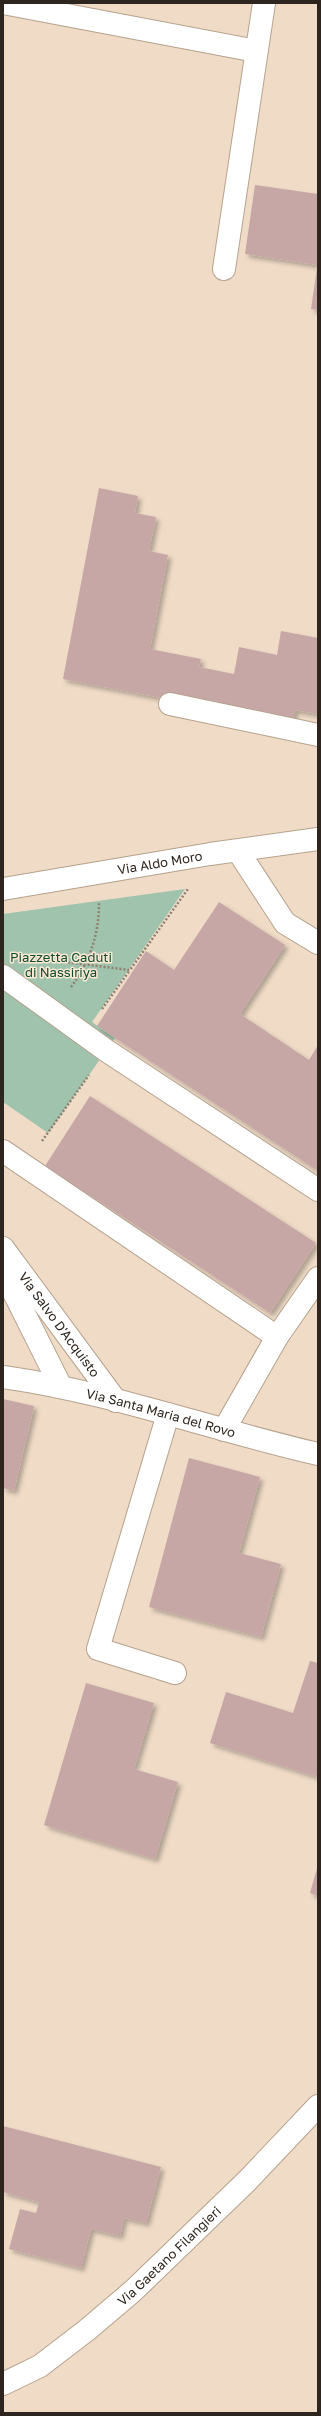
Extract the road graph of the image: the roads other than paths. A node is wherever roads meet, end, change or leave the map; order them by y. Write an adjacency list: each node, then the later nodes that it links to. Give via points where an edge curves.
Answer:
1 (3, 3): 3 (street)
2 (264, 3): 3 (street)
3 (256, 51): 4 (street)
4 (224, 269)
5 (170, 704): 6 (street)
6 (318, 735)
7 (318, 839): 8 (street, Via Aldo Moro)
8 (238, 851): 9 (street, Via Aldo Moro); 10 (street, via 285,923)
9 (3, 889)
10 (318, 943)
11 (3, 976): 13 (street, via 107,1050)
12 (3, 1151): 17 (street)
13 (318, 1190)
14 (3, 1248): 20 (street, Via Salvo D'Acquisto)
15 (3, 1271): 19 (street)
16 (318, 1278): 17 (street)
17 (277, 1337): 22 (street)
18 (3, 1377): 19 (street, Via Santa Maria del Rovo)
19 (61, 1387): 20 (street, Via Santa Maria del Rovo)
20 (116, 1401): 21 (street, Via Santa Maria del Rovo)
21 (168, 1414): 22 (street, Via Santa Maria del Rovo); 24 (street, via 98,1649)
22 (224, 1430): 23 (street, Via Santa Maria del Rovo, via 249,1439)
23 (318, 1454)
24 (174, 1673)
25 (318, 2106): 26 (street, Via Gaetano Filangieri, via 247,2181 134,2290 40,2366)
26 (3, 2384)

